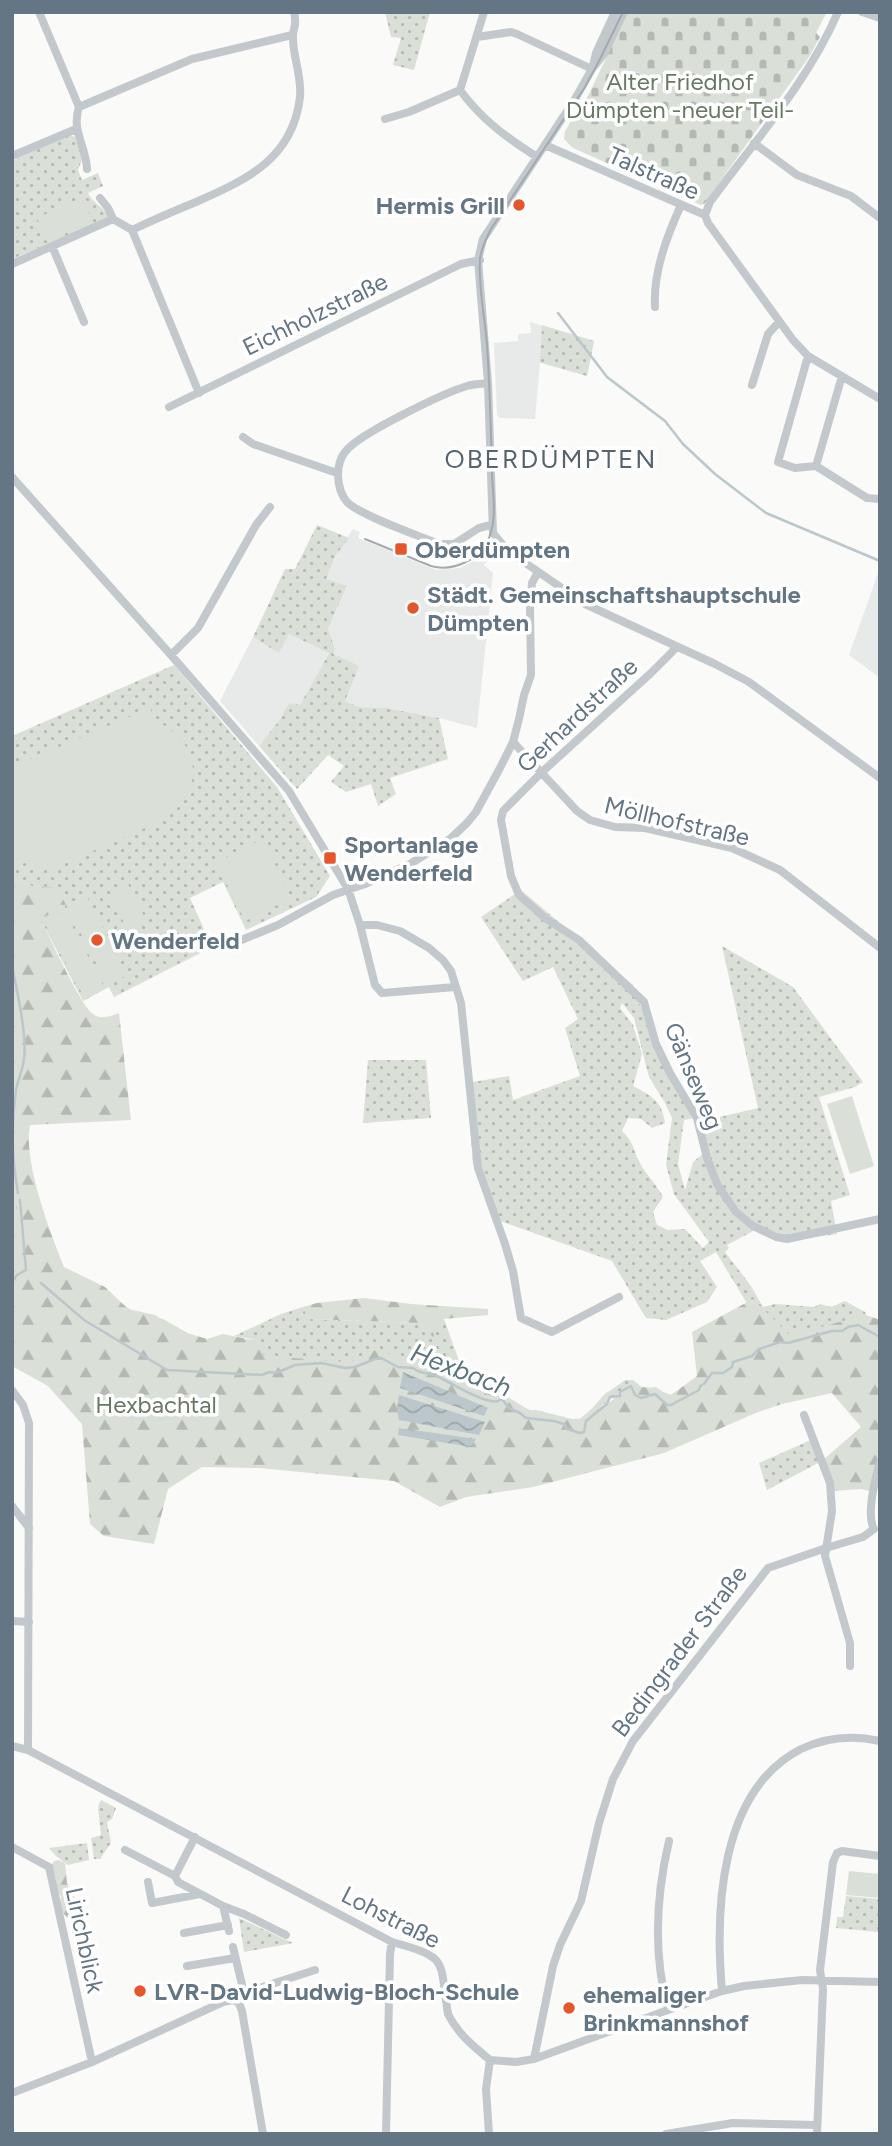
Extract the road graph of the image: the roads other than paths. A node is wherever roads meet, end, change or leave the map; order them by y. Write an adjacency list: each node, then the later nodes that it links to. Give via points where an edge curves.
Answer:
1 (39, 12): 13 (street)
2 (294, 12): 9 (street, via 297,25)
3 (484, 12): 10 (street)
4 (615, 12): 11 (street)
5 (624, 12): 11 (street)
6 (838, 12): 16 (street, via 811,62)
7 (862, 12): 8 (street)
8 (880, 18)
9 (292, 35): 13 (street, via 192,59); 26 (street, via 299,98 294,122 278,150 255,173 229,188)
10 (477, 37): 11 (street, via 511,32); 12 (street)
11 (592, 69): 17 (street)
12 (460, 90): 14 (street); 19 (street, via 496,130)
13 (79, 107): 15 (street)
14 (385, 119)
15 (76, 129): 18 (street); 20 (street)
16 (754, 143): 23 (street, via 797,175 851,195); 24 (street)
17 (545, 145): 19 (street); 22 (street, Talstraße)
18 (12, 156)
19 (537, 157): 28 (street, via 483,239)
20 (87, 169)
21 (100, 198): 25 (street)
22 (681, 205): 24 (street, Talstraße); 30 (street, via 668,236)
23 (878, 211)
24 (705, 215): 32 (street, Talstraße)
25 (113, 219): 26 (street); 27 (street)
26 (132, 230): 37 (street)
27 (52, 246): 29 (street); 31 (street)
28 (479, 260): 35 (street); 37 (street, Eichholzstraße, via 461,264)
29 (12, 264)
30 (655, 307)
31 (85, 321)
32 (779, 322): 33 (street, Talstraße); 36 (street, via 768,334)
33 (808, 356): 34 (street, Talstraße); 41 (street, via 778,462 795,468)
34 (842, 376): 38 (street, Talstraße); 41 (street)
35 (488, 383): 42 (street, via 467,386 358,440 344,453); 46 (street)
36 (752, 385)
37 (199, 393): 39 (street, Eichholzstraße)
38 (880, 399)
39 (169, 407)
40 (243, 437): 42 (street)
41 (816, 466): 44 (street, via 867,498)
42 (337, 473): 46 (street, via 343,497 355,509 439,544 454,544)
43 (12, 477): 49 (street)
44 (880, 499)
45 (270, 507): 49 (street, via 198,628)
46 (491, 524): 47 (street, via 500,544)
47 (538, 572): 48 (street, via 601,613); 50 (street, via 530,609 531,675)
48 (676, 646): 51 (street, Gerhardstraße); 52 (street, via 748,682)
49 (171, 654): 54 (street, via 289,792)
50 (513, 742): 51 (street, Möllhofstraße); 54 (street, via 476,812 450,839 410,864)
51 (542, 772): 53 (street, Gerhardstraße); 57 (street, Möllhofstraße, via 590,820 732,848 780,870)
52 (880, 778)
53 (503, 811): 59 (street, Gänseweg, via 511,876 520,895 579,940 644,1002 656,1044 697,1118 716,1184 736,1212 752,1226 787,1240)
54 (348, 889): 55 (street); 56 (street)
55 (360, 925): 58 (street, via 400,931 429,948 451,971); 58 (street, via 375,985 382,993)
56 (239, 941)
57 (879, 946)
58 (455, 987): 60 (street, via 461,1003 478,1168 513,1271 521,1318 552,1332)
59 (880, 1219)
60 (619, 1297)
61 (12, 1390): 65 (street, via 29,1423)
62 (804, 1415): 67 (street, via 832,1491)
63 (880, 1462): 66 (street, via 871,1521)
64 (12, 1506): 65 (street)
65 (29, 1528): 69 (street)
66 (877, 1530): 67 (street, Bedingrader Straße)
67 (826, 1548): 70 (street, via 825,1559 850,1643); 94 (street, Bedingrader Straße, via 765,1571 623,1757 602,1810 581,1901 553,1966)
68 (12, 1621): 69 (street)
69 (29, 1622): 73 (street)
70 (850, 1666)
71 (880, 1741): 92 (street, via 844,1737 807,1746 769,1772 752,1794 736,1829 723,1881)
72 (12, 1746): 73 (street, Lohstraße)
73 (28, 1750): 74 (street, Lohstraße)
74 (195, 1837): 79 (street); 85 (street, Lohstraße)
75 (669, 1841): 93 (street, via 657,1920)
76 (12, 1847): 96 (street, Lirichblick, via 49,1867)
77 (125, 1850): 79 (street)
78 (880, 1856): 90 (street, via 842,1851 834,1857)
79 (175, 1876): 81 (street)
80 (148, 1882): 81 (street, via 152,1903)
81 (200, 1894): 82 (street)
82 (223, 1906): 83 (street, via 228,1928); 84 (street)
83 (184, 1933)
84 (286, 1935)
85 (392, 1942): 95 (street, Lohstraße, via 437,1959 448,2014 466,2040); 100 (street)
86 (233, 1947): 87 (street)
87 (235, 1958): 88 (street); 89 (street, via 244,1993)
88 (187, 1966)
89 (315, 1970)
90 (821, 1980): 91 (street); 92 (street, via 779,1981); 98 (street)
91 (880, 1982)
92 (722, 1991): 93 (street)
93 (668, 2010): 94 (street)
94 (534, 2059): 95 (street)
95 (490, 2060): 101 (street, via 486,2089)
96 (92, 2062): 97 (street); 99 (street, via 223,2002 236,2001 244,2017)
97 (12, 2093)
98 (817, 2129): 102 (street, via 733,2123)
99 (263, 2134)
100 (386, 2134)
101 (489, 2134)
102 (666, 2134)

